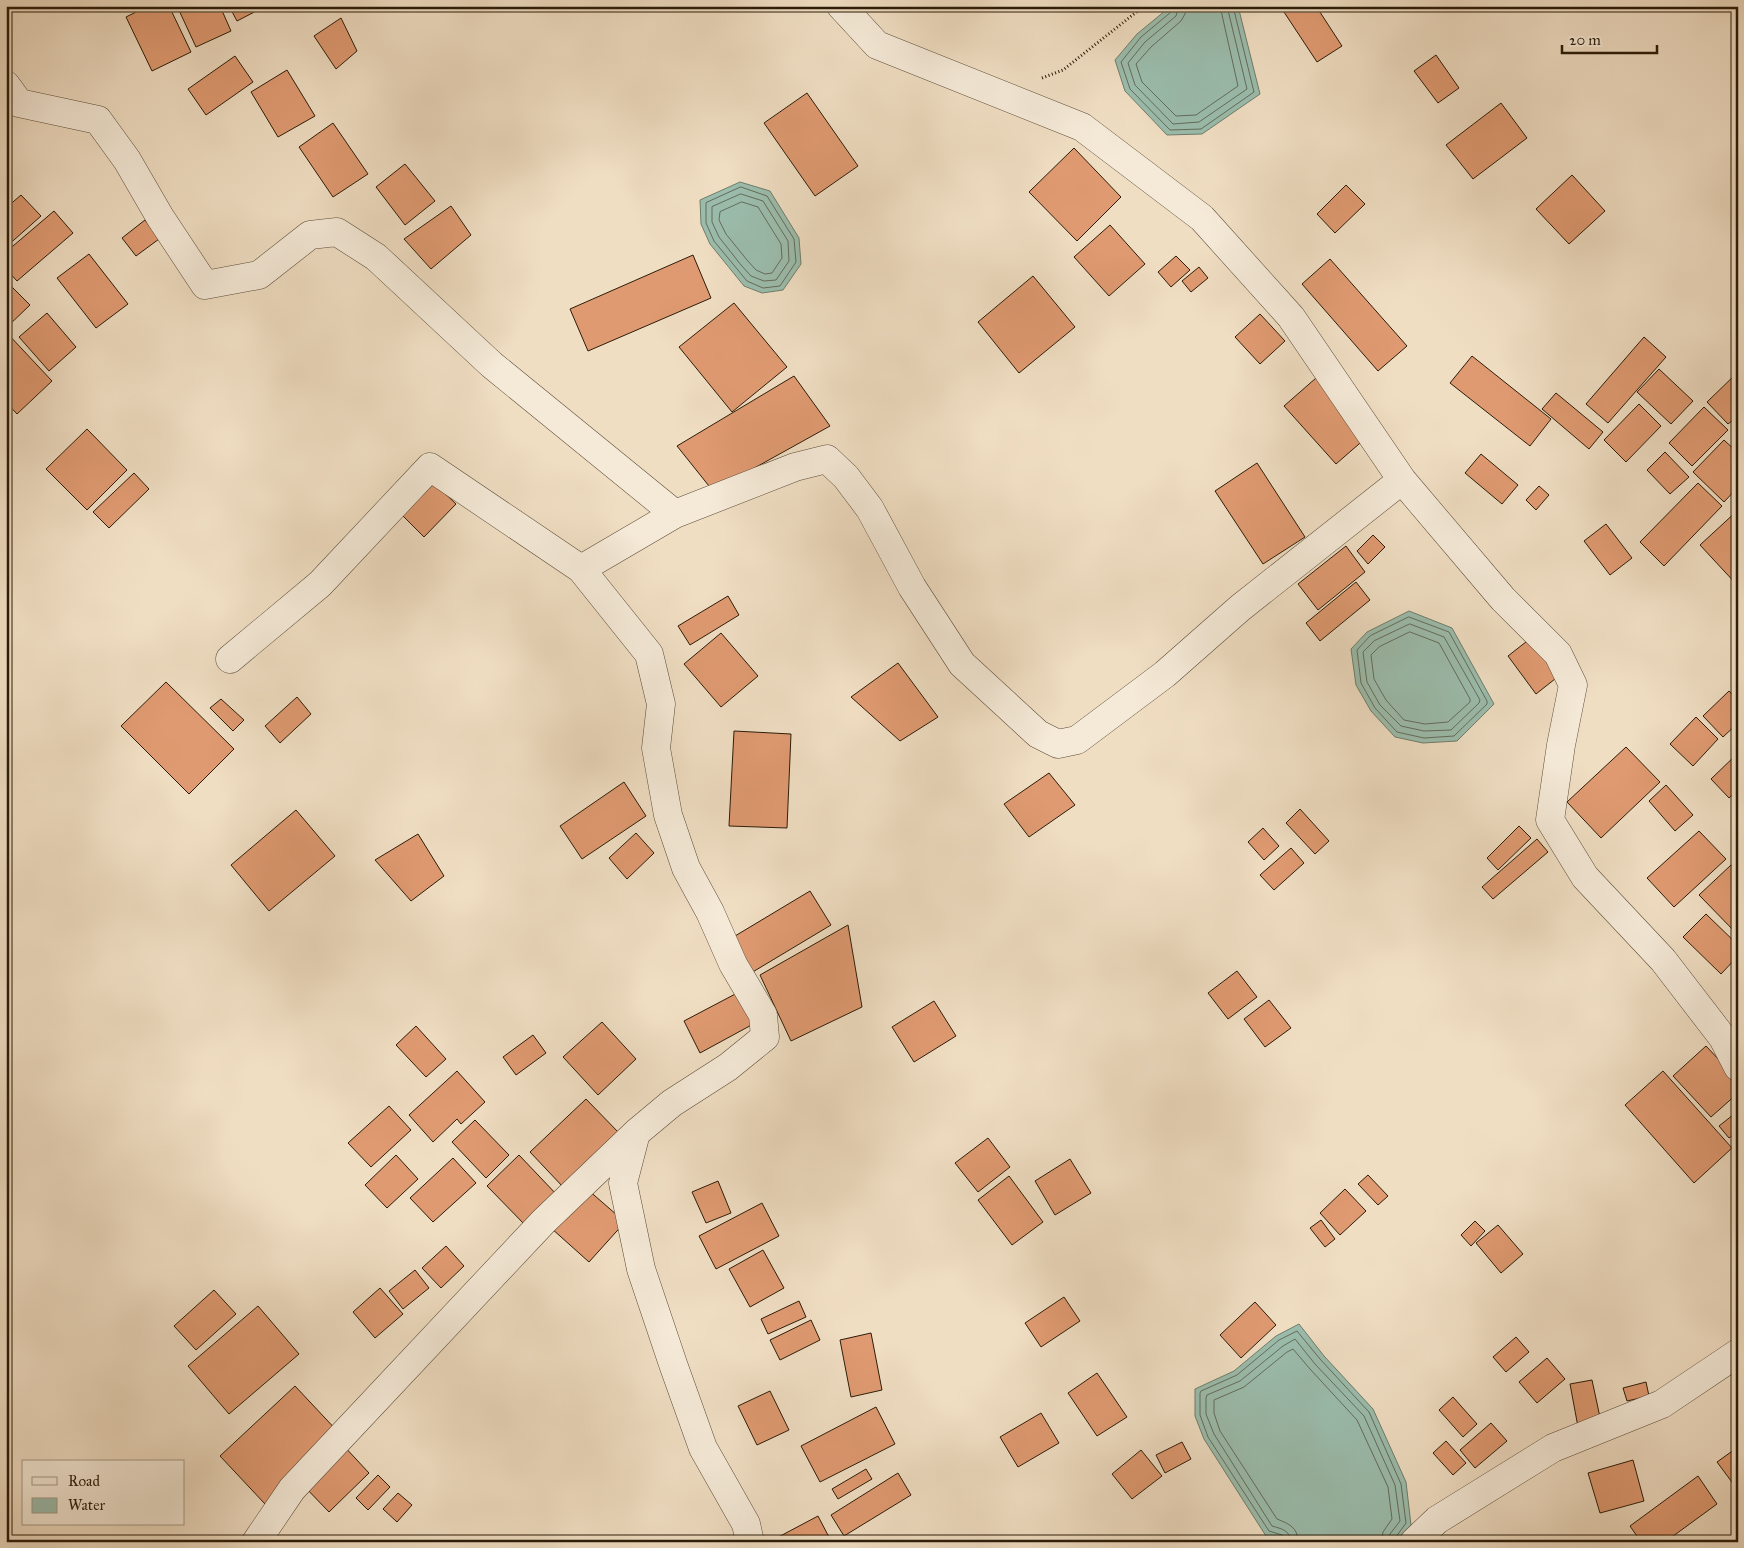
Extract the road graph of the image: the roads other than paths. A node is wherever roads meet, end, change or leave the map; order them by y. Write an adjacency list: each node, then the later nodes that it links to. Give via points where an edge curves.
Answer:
1 (841, 6): 3 (street, via 876,45 1082,127 1202,218 1291,317)
2 (6, 84): 4 (street, via 19,103 98,120 127,160 205,285 259,275 310,235 337,232 376,257 492,365)
3 (1402, 480): 4 (street, via 1240,608 1165,674 1077,740 1058,744 1038,734 962,664 912,587 870,509 827,459 795,467); 7 (street, via 1503,599 1558,654 1573,685 1550,820 1585,877 1663,960 1723,1038)
4 (675, 514): 5 (street)
5 (580, 569): 6 (street, via 430,467 320,584); 8 (street, via 649,654 660,704 656,748 668,815 686,868 733,964 763,1015 765,1037 728,1067 672,1103)
6 (230, 659)
7 (1738, 1067)
8 (636, 1134): 10 (street, via 544,1220 292,1489); 11 (street, via 623,1183 641,1269 704,1448 746,1524)
9 (1738, 1353): 12 (street, via 1662,1404 1553,1448 1437,1520)
10 (256, 1542)
11 (750, 1542)
12 (1414, 1542)

